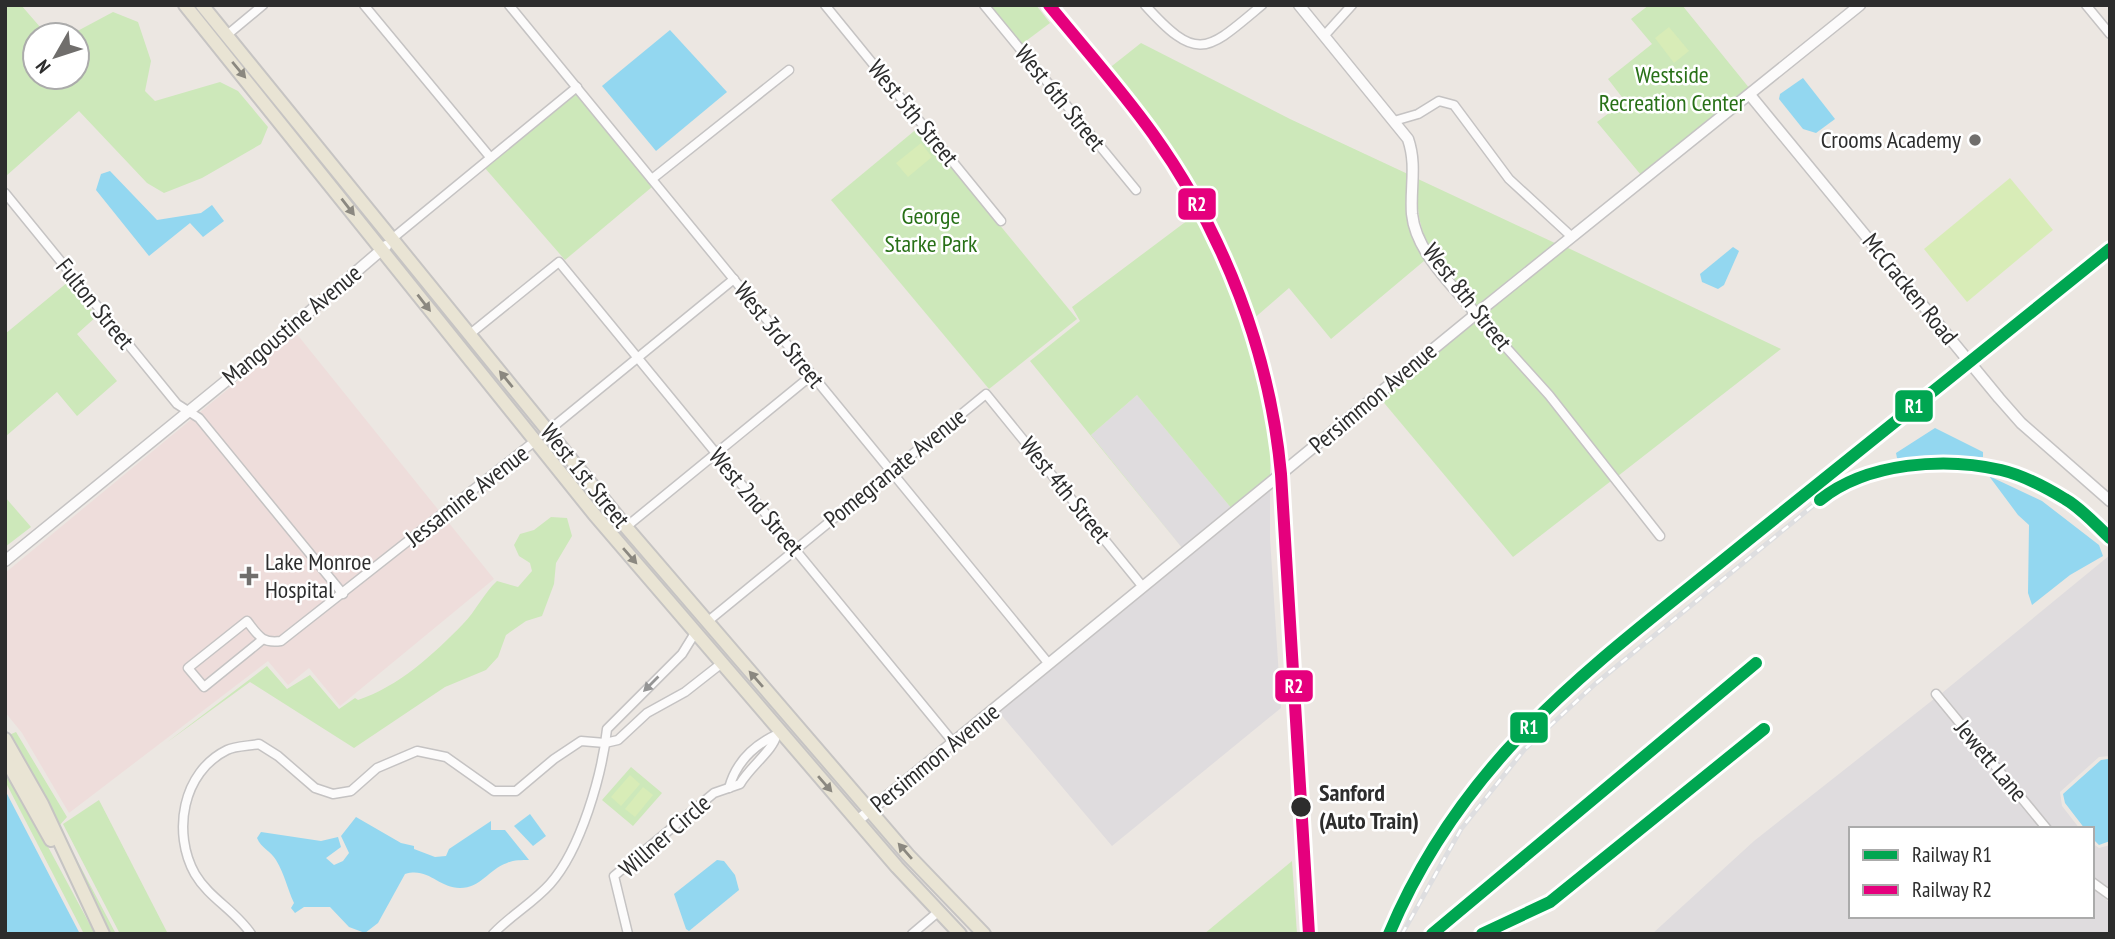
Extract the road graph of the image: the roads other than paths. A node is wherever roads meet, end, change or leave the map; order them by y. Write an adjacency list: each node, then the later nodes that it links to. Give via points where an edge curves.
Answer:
1 (263, 5): 14 (street)
2 (364, 5): 20 (street)
3 (509, 5): 17 (street, West 3rd Street)
4 (825, 5): 24 (street, West 5th Street)
5 (984, 5): 22 (street, West 6th Street)
6 (1145, 5): 7 (street, via 1171,34 1189,45 1218,42)
7 (1262, 5)
8 (1299, 5): 15 (street, West 8th Street)
9 (1352, 5): 15 (street)
10 (1860, 5): 18 (street, Persimmon Avenue)
11 (2086, 5): 13 (street)
12 (193, 8): 14 (main road, West 1st Street, via 212,29); 27 (main road, West 1st Street, one-way to 27)
13 (2110, 34)
14 (227, 35): 26 (main road, West 1st Street)
15 (1324, 36): 19 (street, West 8th Street)
16 (789, 70): 21 (street)
17 (577, 87): 20 (street, Mangoustine Avenue); 21 (street, West 3rd Street)
18 (1750, 95): 25 (street, Persimmon Avenue); 41 (street, McCracken Road, via 2021,423)
19 (1394, 121): 25 (street, via 1439,102 1454,105 1509,179); 29 (street, West 8th Street, via 1408,139 1415,166 1415,228 1426,252)
20 (490, 157): 26 (street, Mangoustine Avenue)
21 (652, 180): 28 (street, West 3rd Street)
22 (1136, 190)
23 (5, 193): 35 (street, Fulton Street)
24 (1001, 221)
25 (1573, 237): 29 (street, Persimmon Avenue)
26 (393, 238): 27 (street, Mangoustine Avenue); 30 (main road, West 1st Street)
27 (382, 250): 34 (main road, West 1st Street, one-way to 34); 35 (street, Mangoustine Avenue)
28 (734, 279): 31 (street, Jessamine Avenue); 32 (street, West 3rd Street)
29 (1476, 314): 43 (street, West 8th Street, via 1549,395); 46 (street, Persimmon Avenue)
30 (470, 334): 31 (street, West 2nd Street, via 559,262); 36 (main road, West 1st Street, one-way to 30)
31 (636, 358): 36 (street, Jessamine Avenue); 38 (street, West 2nd Street)
32 (812, 375): 38 (street); 39 (street, West 3rd Street)
33 (986, 394): 39 (street, Pomegranate Avenue); 46 (street, West 4th Street)
34 (509, 409): 36 (main road, via 534,428); 37 (main road, West 1st Street)
35 (188, 412): 45 (street, Mangoustine Avenue); 47 (street, Fulton Street, via 199,418)
36 (548, 431): 40 (main road, West 1st Street)
37 (535, 441): 40 (main road, via 553,447 572,470); 47 (street, Jessamine Avenue); 48 (main road, West 1st Street, one-way to 48)
38 (716, 454): 42 (street); 44 (street, West 2nd Street)
39 (891, 471): 44 (street, Pomegranate Avenue); 53 (street, West 3rd Street)
40 (586, 478): 42 (main road, West 1st Street)
41 (2110, 501)
42 (626, 527): 49 (main road, West 1st Street)
43 (1660, 536)
44 (796, 549): 49 (street, Pomegranate Avenue); 58 (street, West 2nd Street)
45 (5, 561)
46 (1143, 587): 53 (street, Persimmon Avenue)
47 (343, 594): 51 (street, Jessamine Avenue, via 281,641)
48 (669, 602): 49 (main road, via 681,606 694,620); 50 (main road, West 1st Street)
49 (707, 622): 60 (main road, West 1st Street, one-way to 49)
50 (695, 632): 52 (main road, West 1st Street); 57 (street, one-way to 57, via 682,654 607,729)
51 (262, 640): 51 (street, Jessamine Avenue, via 204,687 188,668 247,621)
52 (722, 663): 55 (main road, West 1st Street); 57 (street, via 685,692 647,713 618,740)
53 (1049, 664): 58 (street, Persimmon Avenue)
54 (1936, 694): 62 (street, Jewett Lane)
55 (779, 734): 61 (main road, West 1st Street, one-way to 61); 69 (street, Willner Circle, via 765,738 747,755 733,773 729,788 714,793 614,876)
56 (5, 739): 66 (main road, via 42,804)
57 (605, 743): 67 (street, via 582,741 516,791 494,791 446,757 417,751 377,768 351,791 333,794 315,788 259,744 227,750 199,771 188,789 184,815 187,853 208,891); 68 (street, via 606,752 573,848 551,883)
58 (953, 743): 60 (street, Persimmon Avenue)
59 (5, 758): 66 (main road)
60 (870, 811): 61 (street, Persimmon Avenue); 72 (main road, West 1st Street, one-way to 60)
61 (857, 821): 65 (main road, West 1st Street)
62 (2045, 827)
63 (2094, 883): 64 (street)
64 (2110, 895)
65 (938, 912): 70 (street); 71 (main road, West 1st Street)
66 (102, 934)
67 (251, 934)
68 (494, 934)
69 (628, 934)
70 (912, 934)
71 (960, 934)
72 (984, 934)

